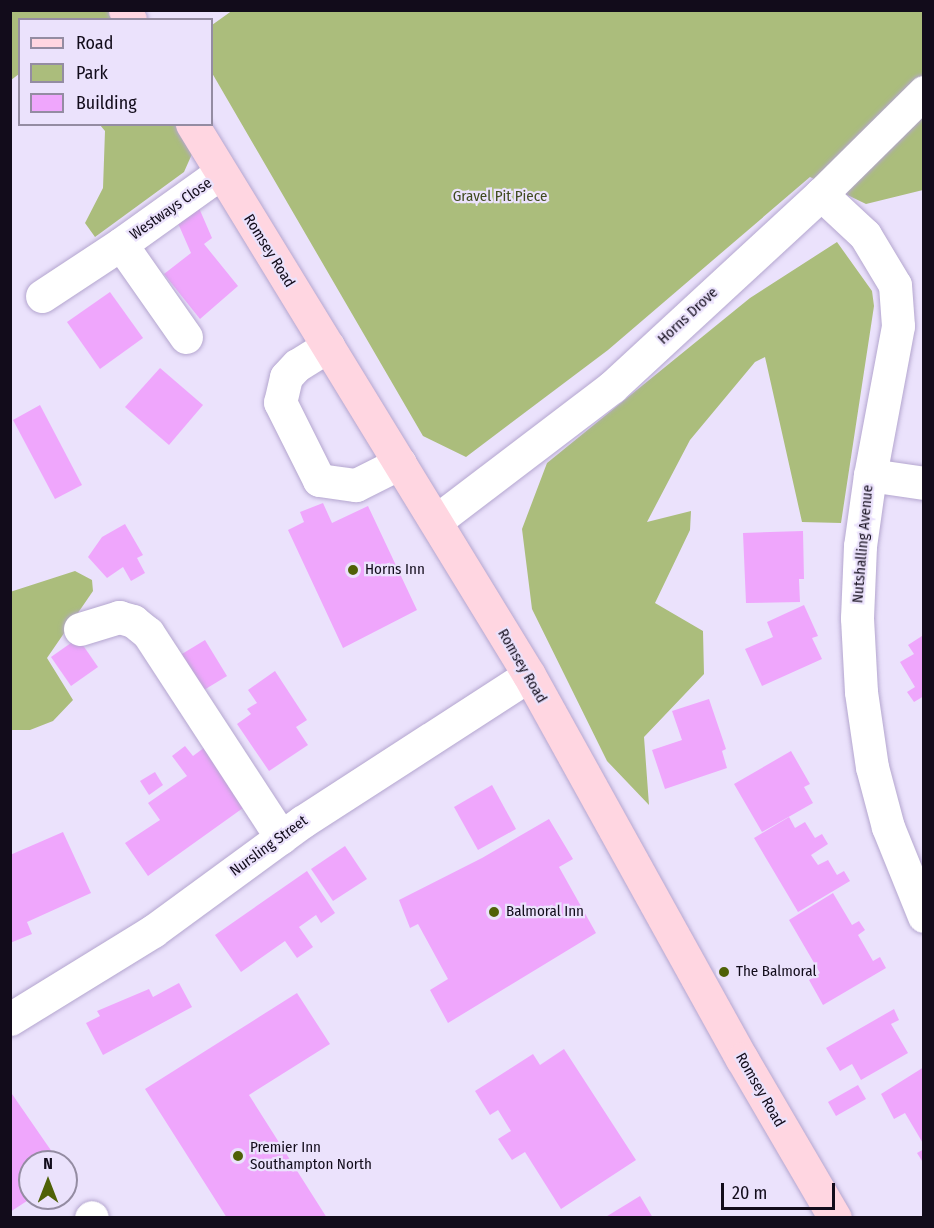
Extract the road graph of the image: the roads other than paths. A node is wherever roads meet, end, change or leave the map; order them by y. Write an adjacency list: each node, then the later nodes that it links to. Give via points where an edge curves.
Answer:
1 (924, 92): 4 (street, Horns Drove)
2 (193, 126): 3 (main road, Romsey Road)
3 (220, 173): 5 (street, Westways Close); 8 (main road, Romsey Road)
4 (821, 194): 10 (street, Nutshalling Avenue, via 865,236 895,285 898,326); 12 (street, Horns Drove, via 612,387)
5 (121, 244): 6 (street, Westways Close); 7 (street, Westways Close)
6 (42, 296)
7 (186, 337)
8 (328, 346): 9 (main road, Romsey Road); 9 (street, via 297,365 286,377 280,402 319,480 356,485)
9 (399, 463): 12 (main road, Romsey Road)
10 (870, 475): 11 (street); 16 (street, Nutshalling Avenue, via 860,546 857,618 861,692 872,767 888,827)
11 (924, 483)
12 (436, 521): 14 (main road, Romsey Road)
13 (80, 629): 15 (street, via 119,617 133,621 148,633)
14 (529, 675): 15 (street, Nursling Street); 18 (main road, Romsey Road)
15 (281, 837): 17 (street, Nursling Street, via 153,931)
16 (924, 916)
17 (10, 1019)
18 (835, 1218)

